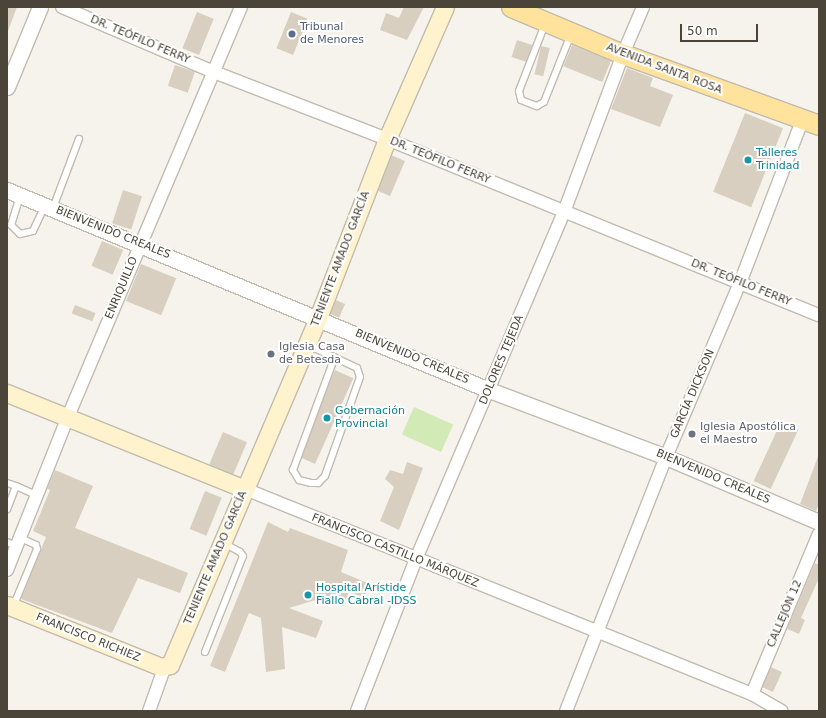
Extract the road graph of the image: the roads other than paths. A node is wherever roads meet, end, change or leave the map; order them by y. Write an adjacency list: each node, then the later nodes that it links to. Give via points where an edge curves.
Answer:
1 (40, 7): 11 (street)
2 (62, 7): 10 (street, DR. TEÓFILO FERRY)
3 (241, 7): 10 (street, ENRIQUILLO)
4 (445, 7): 14 (main road, TENIENTE AMADO GARCÍA)
5 (511, 7): 7 (main road, AVENIDA SANTA ROSA)
6 (643, 7): 9 (street, DOLORES TEJEDA)
7 (546, 22): 8 (main road, AVENIDA SANTA ROSA); 8 (lane, via 518,91 521,100 537,106 544,102)
8 (571, 32): 9 (main road, AVENIDA SANTA ROSA)
9 (622, 54): 12 (main road, AVENIDA SANTA ROSA); 17 (street, DOLORES TEJEDA)
10 (214, 72): 14 (street, DR. TEÓFILO FERRY); 18 (street, ENRIQUILLO)
11 (7, 87)
12 (810, 123): 19 (street, GARCÍA DICKSON)
13 (79, 139): 16 (lane)
14 (387, 139): 17 (street, DR. TEÓFILO FERRY); 21 (main road, TENIENTE AMADO GARCÍA)
15 (13, 192): 16 (street, BIENVENIDO CREALES); 16 (lane, via 11,225 20,234 33,231)
16 (49, 207): 18 (street, BIENVENIDO CREALES)
17 (564, 212): 19 (street, DR. TEÓFILO FERRY); 24 (street, DOLORES TEJEDA)
18 (140, 244): 21 (street, BIENVENIDO CREALES); 26 (street, ENRIQUILLO)
19 (740, 282): 20 (street, DR. TEÓFILO FERRY); 27 (street, GARCÍA DICKSON)
20 (819, 315)
21 (318, 318): 22 (main road, TENIENTE AMADO GARCÍA); 24 (street, BIENVENIDO CREALES)
22 (306, 344): 23 (lane); 30 (main road, TENIENTE AMADO GARCÍA)
23 (334, 359): 23 (lane, via 293,470 299,480 311,483 318,484 325,476 360,377 357,368)
24 (490, 390): 27 (street, BIENVENIDO CREALES); 37 (street, DOLORES TEJEDA)
25 (7, 393): 26 (main road, FRANCISCO CASTILLO MÁRQUEZ)
26 (67, 418): 30 (main road, FRANCISCO CASTILLO MÁRQUEZ); 31 (street, ENRIQUILLO)
27 (666, 457): 33 (street, BIENVENIDO CREALES); 40 (street, GARCÍA DICKSON)
28 (7, 483): 29 (lane)
29 (16, 486): 31 (lane); 32 (lane)
30 (245, 489): 36 (main road, TENIENTE AMADO GARCÍA); 37 (street, FRANCISCO CASTILLO MÁRQUEZ)
31 (36, 495): 35 (street, ENRIQUILLO)
32 (7, 509)
33 (819, 522)
34 (819, 534): 43 (street, CALLEJÓN 12)
35 (14, 542): 38 (street, ENRIQUILLO); 39 (lane, via 36,545 37,549)
36 (223, 543): 41 (lane, via 240,552 242,556); 42 (main road, TENIENTE AMADO GARCÍA)
37 (416, 559): 40 (street, FRANCISCO CASTILLO MÁRQUEZ); 45 (street, DOLORES TEJEDA)
38 (7, 570)
39 (10, 606): 42 (main road, FRANCISCO RICHIEZ, via 161,667)
40 (596, 633): 43 (street, FRANCISCO CASTILLO MÁRQUEZ); 46 (street, GARCÍA DICKSON)
41 (205, 652)
42 (167, 665): 44 (street)
43 (752, 694): 47 (street, FRANCISCO CASTILLO MÁRQUEZ)
44 (148, 711)
45 (357, 711)
46 (566, 711)
47 (782, 711)

